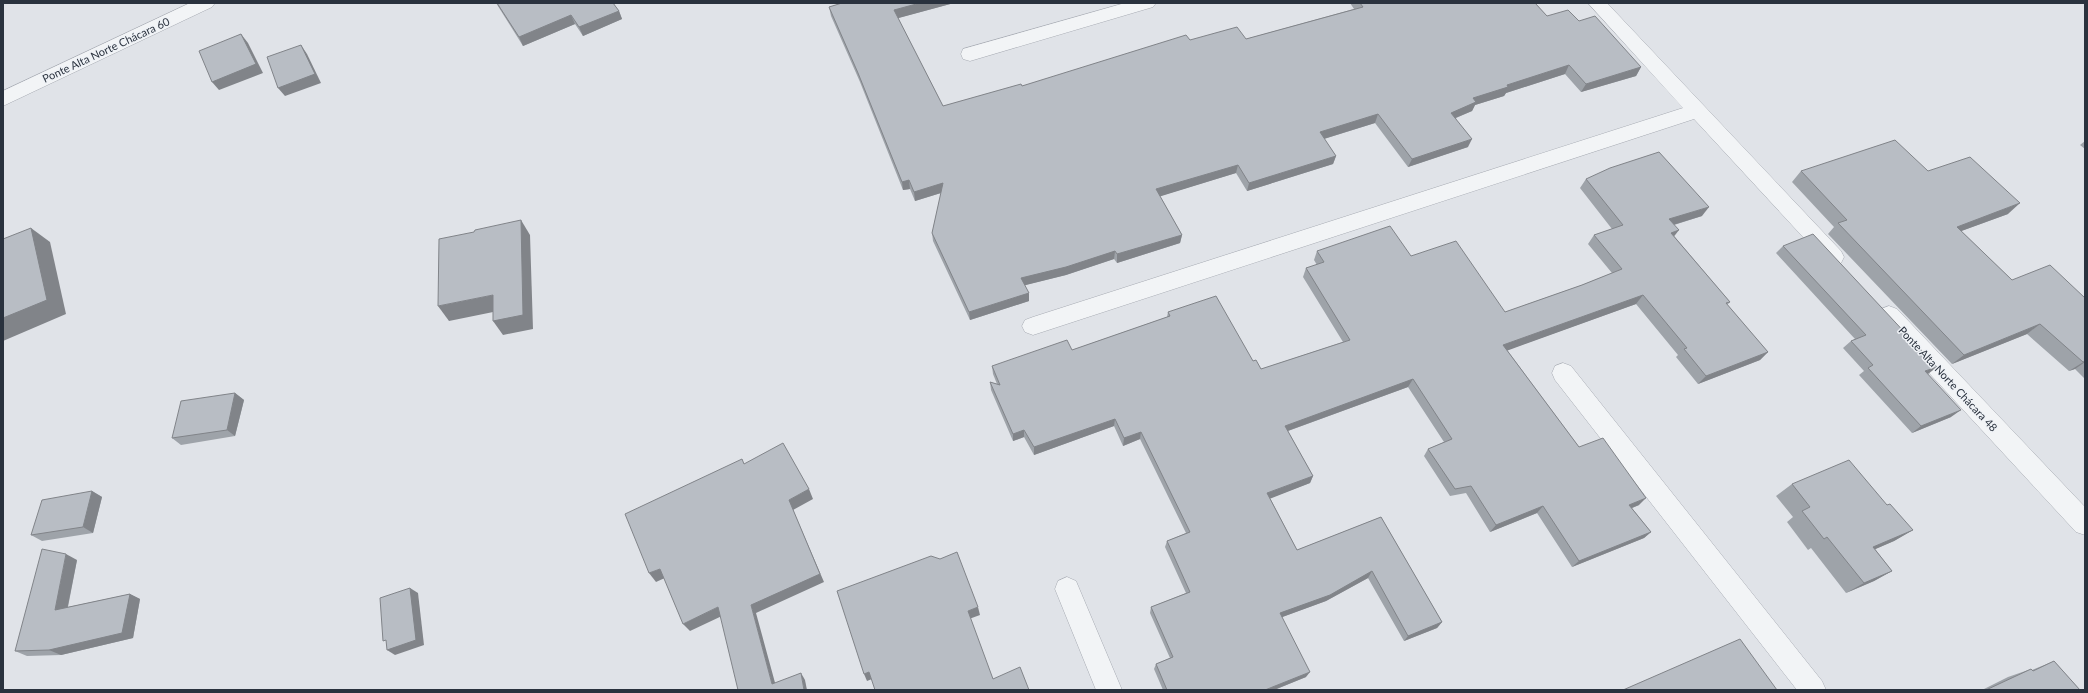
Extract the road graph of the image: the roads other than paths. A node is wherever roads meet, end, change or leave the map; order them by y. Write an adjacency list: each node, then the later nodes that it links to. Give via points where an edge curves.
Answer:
1 (206, 3): 5 (street, Ponte Alta Norte Chácara 60)
2 (1147, 3): 4 (street)
3 (1597, 3): 6 (street)
4 (970, 54)
5 (5, 98)
6 (1696, 111): 7 (street); 9 (street)
7 (1850, 274)
8 (1877, 303): 11 (street, Ponte Alta Norte Chácara 48)
9 (1033, 326)
10 (1563, 373): 14 (street)
11 (2085, 524)
12 (1066, 589): 13 (street)
13 (1109, 690)
14 (1813, 690)

